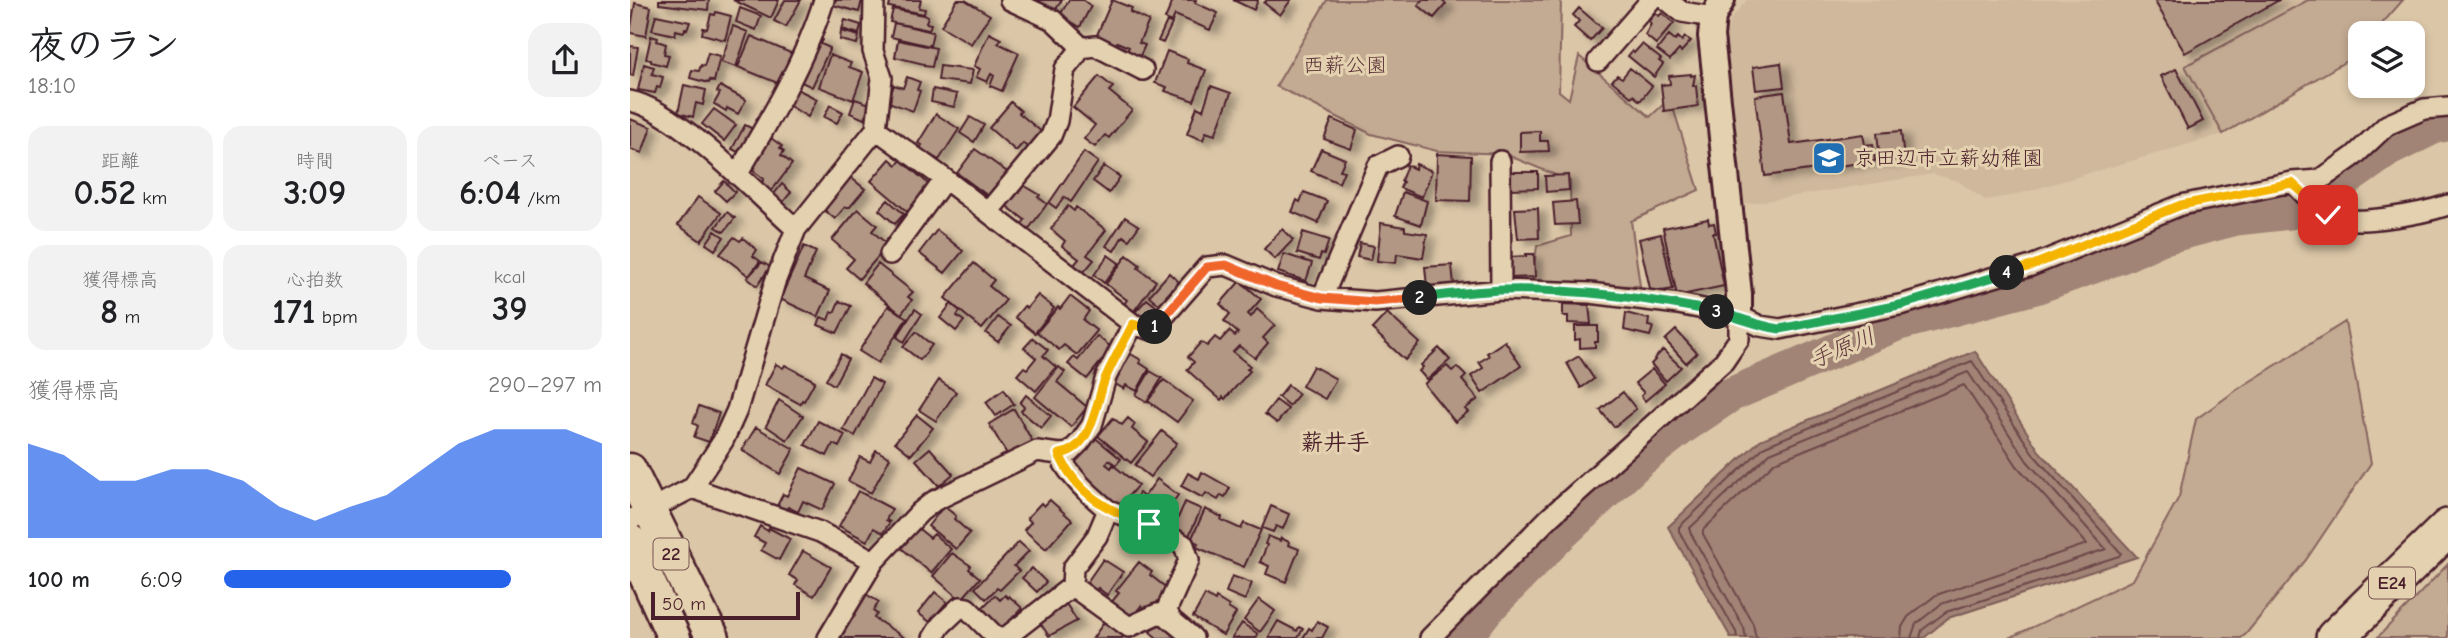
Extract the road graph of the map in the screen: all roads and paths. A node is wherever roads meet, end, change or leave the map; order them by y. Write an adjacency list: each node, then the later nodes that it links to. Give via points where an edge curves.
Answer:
1 (824, 0): 15 (street, via 808,43)
2 (874, 0): 12 (street, via 873,51 882,78)
3 (1010, 0): 7 (street, via 1054,20)
4 (1651, 0): 8 (street)
5 (1667, 0): 6 (street, via 1682,12)
6 (1718, 9): 24 (street, via 1711,36)
7 (1079, 48): 9 (street, via 1096,46); 19 (street, via 1065,69 1051,136)
8 (1598, 61)
9 (1143, 71)
10 (630, 102): 15 (street, via 668,117)
11 (2448, 107): 17 (street, via 2424,109 2387,125 2320,180)
12 (876, 129): 16 (street); 20 (street)
13 (1398, 156): 23 (street, via 1378,166)
14 (1500, 161): 22 (street)
15 (737, 175): 20 (street)
16 (945, 178): 19 (street); 21 (street)
17 (2296, 186): 18 (street, via 2328,215 2339,219 2367,220); 24 (street, via 2181,205 2031,266 1904,304 1780,329)
18 (2448, 205)
19 (988, 212): 25 (street)
20 (796, 229): 28 (street, via 775,282 737,410 723,441)
21 (890, 254)
22 (1502, 290): 23 (street, via 1375,302); 24 (street, via 1590,293)
23 (1322, 298): 25 (street, via 1276,286 1226,265 1207,267 1152,330)
24 (1738, 317): 36 (street, via 1739,339 1724,361 1550,517)
25 (1133, 324): 26 (street, via 1106,377 1092,425 1069,453)
26 (1059, 454): 29 (street, via 1083,489); 33 (street, via 1037,451 933,501)
27 (630, 470): 30 (main road, 22)
28 (691, 488): 30 (street); 33 (street, via 820,532)
29 (1108, 510): 34 (street, via 1097,536 1073,568); 35 (street, via 1149,524 1184,545 1189,560 1167,609)
30 (639, 515): 38 (main road, 22)
31 (2448, 528): 44 (highway, E24)
32 (630, 541): 37 (main road, 22)
33 (874, 561): 39 (street)
34 (1072, 586): 35 (street, via 1129,627 1157,614); 42 (street)
35 (1169, 615): 43 (street)
36 (1438, 635)
37 (674, 638)
38 (713, 638)
39 (828, 638)
40 (933, 638): 41 (street, via 960,607 967,608)
41 (997, 638)
42 (1005, 638)
43 (1194, 638)
44 (2335, 638)

